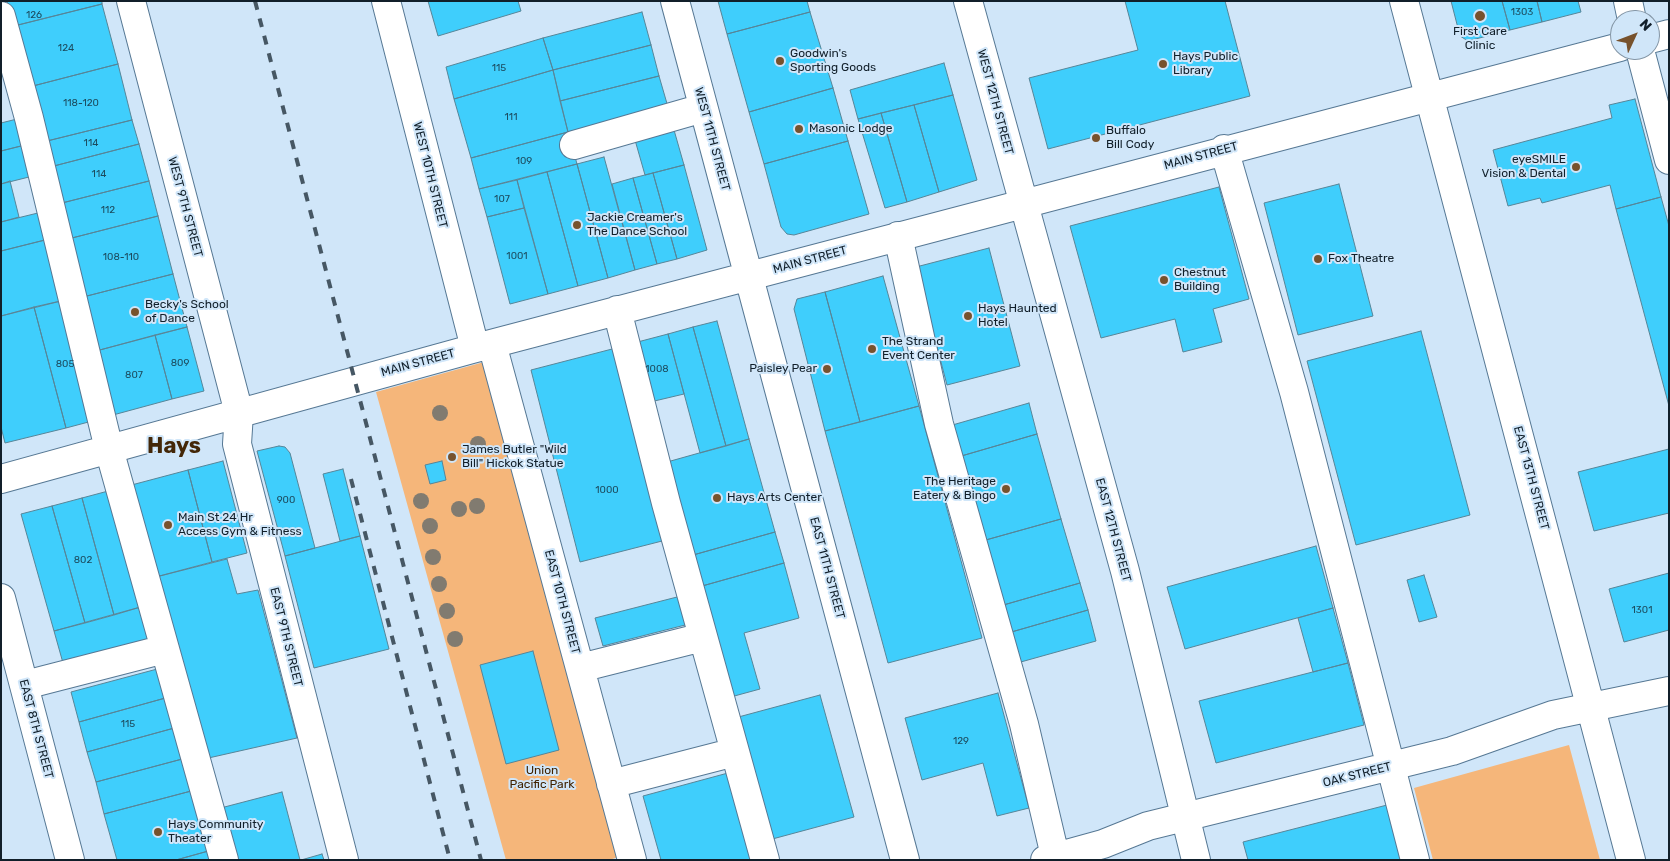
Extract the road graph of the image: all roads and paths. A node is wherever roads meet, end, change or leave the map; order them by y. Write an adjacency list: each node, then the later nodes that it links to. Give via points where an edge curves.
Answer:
1 (131, 1): 19 (street, WEST 9TH STREET)
2 (386, 1): 18 (street, WEST 10TH STREET)
3 (674, 1): 10 (street, WEST 11TH STREET)
4 (968, 1): 14 (street, WEST 12TH STREET)
5 (1404, 1): 9 (street, EAST 13TH STREET)
6 (1, 16): 20 (street)
7 (1610, 50): 9 (street, MAIN STREET)
8 (1643, 60): 13 (street)
9 (1430, 96): 12 (street, MAIN STREET); 28 (street, EAST 13TH STREET)
10 (703, 108): 11 (street); 16 (street, WEST 11TH STREET)
11 (574, 145)
12 (1224, 149): 14 (street, MAIN STREET); 30 (street, via 1294,392)
13 (1669, 160)
14 (1022, 203): 15 (street, MAIN STREET); 32 (street, EAST 12TH STREET, via 1122,562)
15 (898, 236): 16 (street, MAIN STREET); 33 (street, via 939,424 1024,724)
16 (748, 276): 17 (street, MAIN STREET); 39 (street, EAST 11TH STREET)
17 (617, 310): 18 (street, MAIN STREET); 23 (street)
18 (483, 346): 19 (street, MAIN STREET); 25 (street, EAST 10TH STREET)
19 (239, 413): 20 (street, MAIN STREET); 36 (street, EAST 9TH STREET, via 237,444)
20 (109, 449): 21 (street, MAIN STREET); 24 (street)
21 (1, 479)
22 (1, 598): 26 (street, EAST 8TH STREET)
23 (703, 637): 25 (street); 29 (street)
24 (165, 650): 26 (street); 35 (street)
25 (580, 668): 31 (street, EAST 10TH STREET)
26 (25, 685): 34 (street, EAST 8TH STREET)
27 (1669, 691): 28 (street, OAK STREET)
28 (1592, 706): 30 (street, OAK STREET, via 1553,715 1452,751); 42 (street, EAST 13TH STREET)
29 (735, 752): 31 (street); 38 (street)
30 (1390, 768): 32 (street, OAK STREET); 41 (street)
31 (611, 784): 37 (street, EAST 10TH STREET)
32 (1185, 817): 33 (street, OAK STREET, via 1148,826); 40 (street, EAST 12TH STREET)
33 (1052, 859)
34 (70, 860)
35 (224, 860)
36 (344, 860)
37 (632, 860)
38 (765, 860)
39 (905, 860)
40 (1196, 860)
41 (1415, 860)
42 (1631, 860)

